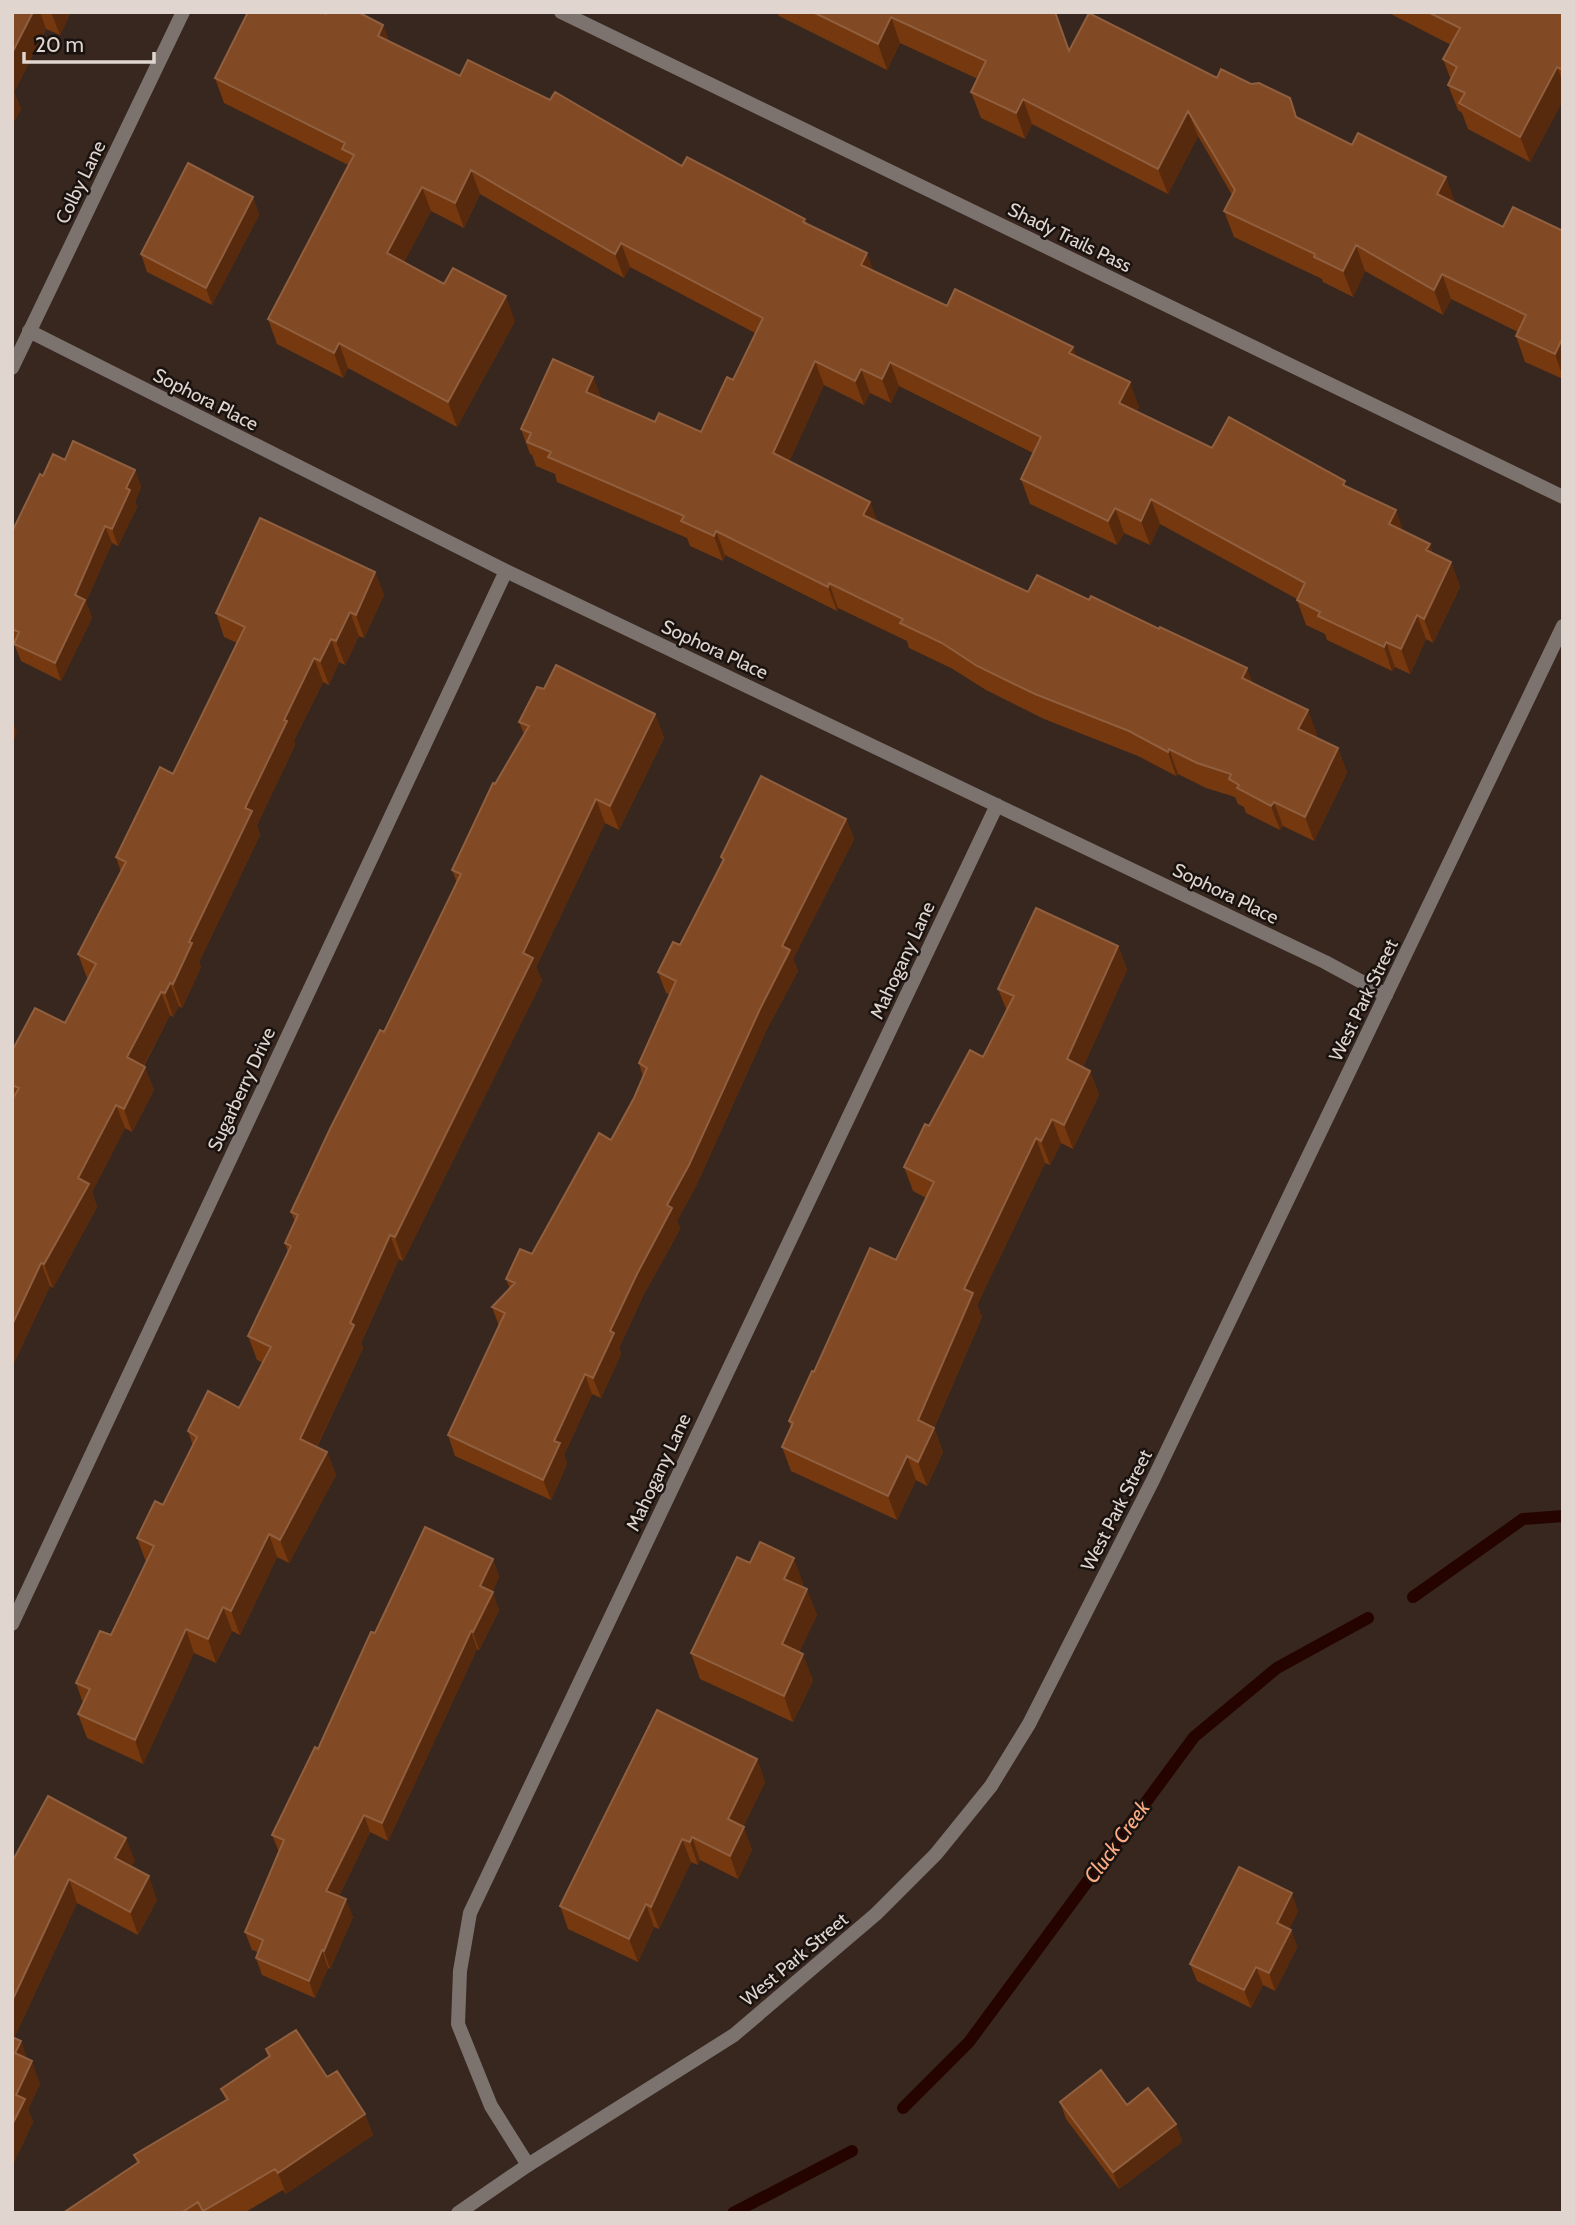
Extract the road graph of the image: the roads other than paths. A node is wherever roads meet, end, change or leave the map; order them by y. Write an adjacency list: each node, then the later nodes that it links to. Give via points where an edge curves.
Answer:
1 (183, 12): 3 (street, Colby Lane)
2 (561, 12): 5 (street, Shady Trails Pass)
3 (29, 331): 4 (street, Colby Lane); 6 (street, Sophora Place)
4 (12, 368)
5 (1563, 497)
6 (506, 571): 8 (street, Sophora Place); 10 (street, Sugarberry Drive)
7 (1563, 626): 9 (street, West Park Street)
8 (998, 805): 9 (street, Sophora Place); 11 (street, Mahogany Lane, via 470,1913 460,1971 458,2024 491,2105)
9 (1387, 995): 11 (street, West Park Street, via 1147,1492 1029,1724 991,1786 936,1854 876,1914 734,2035)
10 (12, 1624)
11 (527, 2165): 12 (street, West Park Street)
12 (458, 2213)

